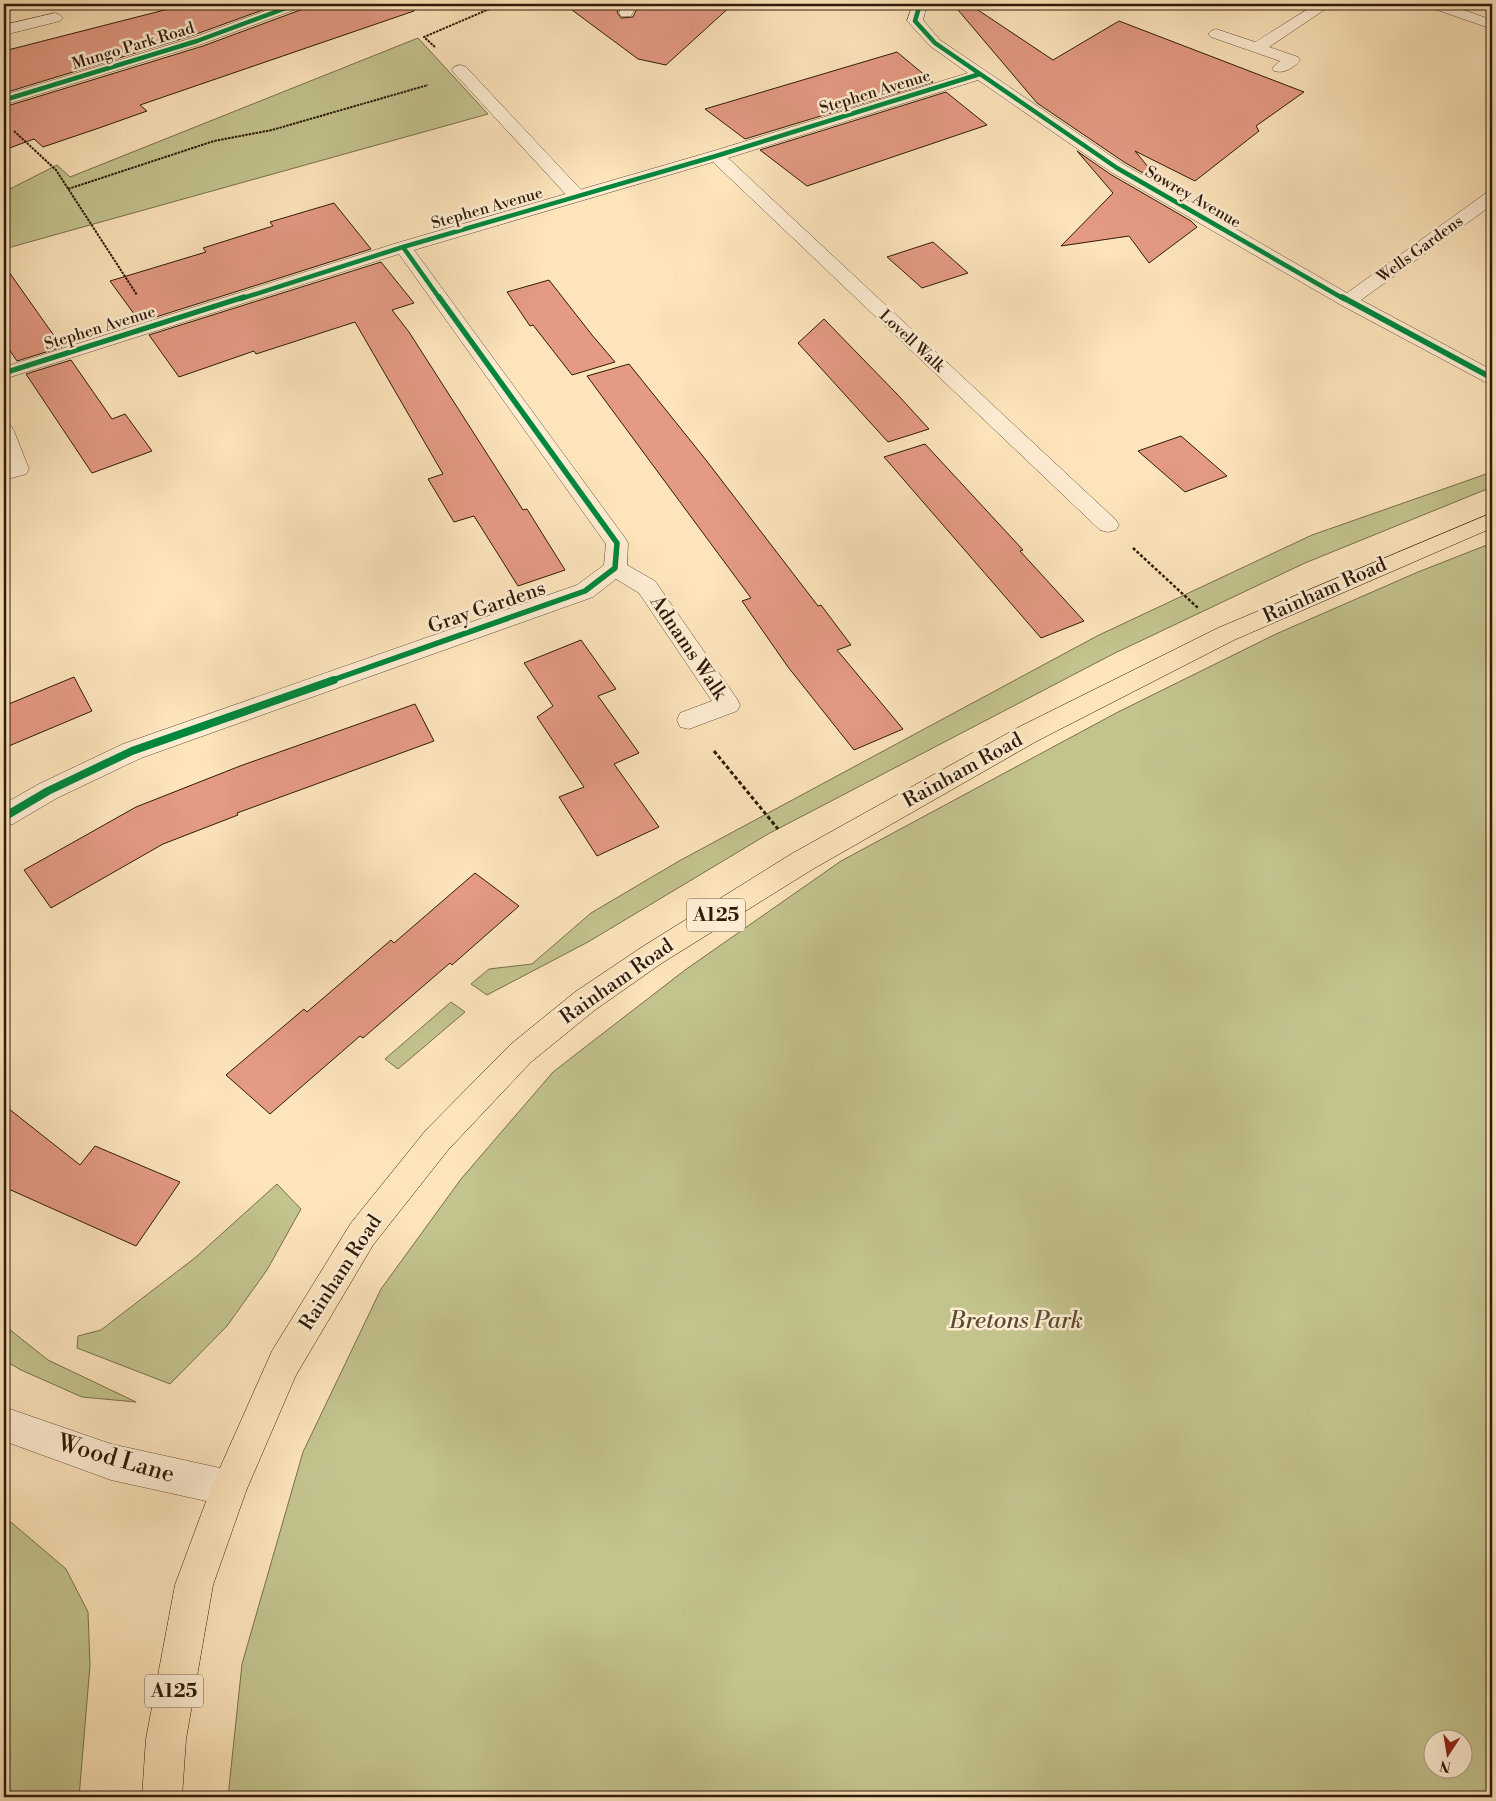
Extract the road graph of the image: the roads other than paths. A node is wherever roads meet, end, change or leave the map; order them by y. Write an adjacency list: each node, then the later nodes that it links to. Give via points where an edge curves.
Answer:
1 (297, 4): 13 (street, Mungo Park Road, via 197,41)
2 (920, 4): 12 (street, Sowrey Avenue, via 915,21 935,43)
3 (1326, 4): 9 (street)
4 (1434, 4): 6 (street)
5 (55, 18): 7 (street)
6 (1492, 25)
7 (4, 30)
8 (1216, 34): 9 (street)
9 (1256, 48): 10 (street, via 1292,60)
10 (1280, 68)
11 (462, 72): 15 (street)
12 (980, 74): 14 (street, Stephen Avenue); 18 (street, Sowrey Avenue, via 1117,168)
13 (4, 100)
14 (716, 156): 15 (street, Stephen Avenue); 24 (street, Lovell Walk)
15 (576, 196): 17 (street, Stephen Avenue)
16 (1492, 197): 18 (street, Wells Gardens)
17 (403, 247): 19 (street, Stephen Avenue); 25 (street, via 617,543)
18 (1348, 301): 20 (street, Sowrey Avenue)
19 (4, 373)
20 (1492, 378)
21 (4, 431): 22 (street, via 18,469)
22 (4, 473)
23 (1492, 520): 29 (main road, Rainham Road / A125, via 1226,634 1028,734 803,861 652,955 586,1001 521,1053 437,1140 362,1234 284,1363)
24 (1108, 526)
25 (615, 568): 26 (street, Adnams Walk, via 647,587 728,705); 27 (street, Gray Gardens, via 585,591 132,751 48,791)
26 (689, 720)
27 (4, 817)
28 (4, 1424): 29 (street, Wood Lane, via 111,1462)
29 (229, 1488): 30 (main road, Rainham Road / A125, via 194,1585 166,1738)
30 (162, 1797)

